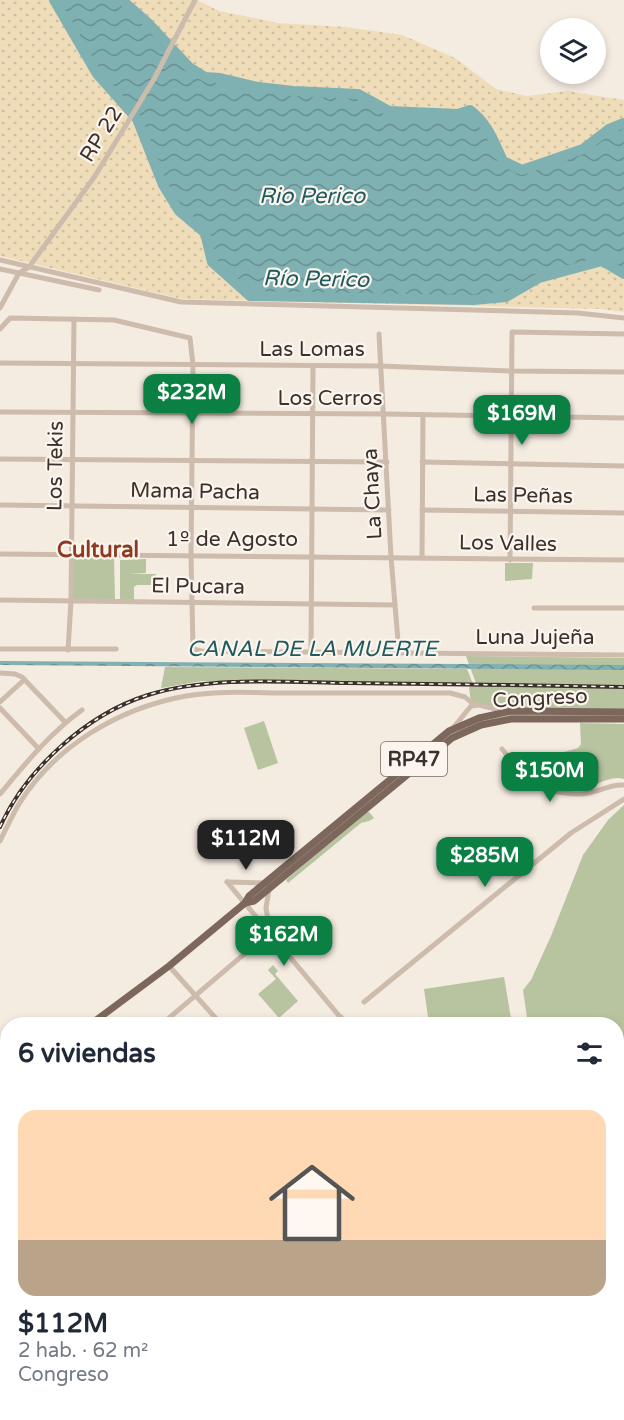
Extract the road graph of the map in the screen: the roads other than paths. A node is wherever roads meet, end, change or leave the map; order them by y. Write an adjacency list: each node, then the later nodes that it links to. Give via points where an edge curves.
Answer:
1 (195, 0): 3 (street, RP 22, via 95,176)
2 (0, 260): 3 (street)
3 (29, 267): 5 (street, RP 22); 9 (street, via 181,302)
4 (0, 269): 5 (street)
5 (19, 273): 6 (street); 7 (street)
6 (99, 290)
7 (2, 296): 8 (street)
8 (0, 308)
9 (624, 318)
10 (74, 319): 11 (street, via 10,318); 15 (street, Los Tekis); 16 (street, via 114,320 190,338)
11 (0, 329)
12 (379, 334): 18 (street, La Chaya)
13 (624, 334): 19 (street, via 512,332)
14 (0, 363): 15 (street, Las Lomas)
15 (74, 364): 16 (street, Las Lomas); 22 (street, Los Tekis)
16 (193, 365): 17 (street, Las Lomas); 23 (street)
17 (313, 366): 18 (street, Las Lomas); 24 (street)
18 (380, 366): 19 (street, Las Lomas); 25 (street, La Chaya)
19 (511, 371): 20 (street, Las Lomas); 27 (street)
20 (624, 372)
21 (0, 412): 22 (street, Los Cerros)
22 (72, 412): 23 (street, Los Cerros); 30 (street, Los Tekis)
23 (192, 413): 24 (street, Los Cerros); 32 (street)
24 (312, 414): 25 (street, Los Cerros); 31 (street)
25 (385, 414): 26 (street, Los Cerros); 33 (street, La Chaya)
26 (423, 416): 27 (street, Los Cerros); 34 (street)
27 (511, 418): 28 (street, Los Cerros); 35 (street)
28 (624, 418)
29 (0, 459): 30 (street)
30 (72, 459): 32 (street); 38 (street, Los Tekis)
31 (312, 461): 32 (street); 33 (street); 40 (street)
32 (193, 462): 39 (street)
33 (387, 462): 41 (street, La Chaya)
34 (422, 462): 35 (street); 42 (street)
35 (511, 464): 36 (street); 43 (street)
36 (624, 465)
37 (0, 506): 38 (street, Mama Pacha)
38 (71, 506): 39 (street, Mama Pacha); 46 (street, Los Tekis)
39 (192, 508): 40 (street, Mama Pacha); 47 (street)
40 (311, 510): 41 (street, Mama Pacha); 48 (street)
41 (389, 510): 49 (street, La Chaya)
42 (422, 510): 43 (street, Las Peñas); 50 (street)
43 (510, 511): 44 (street, Las Peñas); 51 (street)
44 (624, 513)
45 (0, 554): 46 (street, 1º de Agosto)
46 (71, 554): 47 (street, 1º de Agosto); 54 (street, Los Tekis)
47 (191, 556): 48 (street, 1º de Agosto); 55 (street)
48 (312, 557): 49 (street, 1º de Agosto); 56 (street)
49 (391, 557): 50 (street, Los Valles); 57 (street, La Chaya)
50 (422, 558): 51 (street, Los Valles)
51 (510, 560): 52 (street, Los Valles)
52 (624, 560)
53 (0, 600): 54 (street, El Pucara)
54 (71, 601): 55 (street, El Pucara); 62 (street, Los Tekis)
55 (192, 603): 56 (street, El Pucara); 63 (street, Luna Jujeña, via 193,649)
56 (311, 604): 57 (street, El Pucara); 63 (street)
57 (395, 605): 64 (street, La Chaya)
58 (534, 608): 59 (street)
59 (624, 608)
60 (0, 649): 62 (street)
61 (116, 649): 62 (street)
62 (68, 650)
63 (311, 652): 64 (street, Luna Jujeña)
64 (399, 653): 65 (street, Luna Jujeña)
65 (624, 655)
66 (0, 673): 67 (street, via 15,674)
67 (24, 680): 68 (street); 75 (street)
68 (0, 702)
69 (474, 705): 72 (street); 76 (street); 82 (street, via 465,697 450,693 227,693 158,703 96,729 63,753 19,804)
70 (0, 708): 77 (street)
71 (82, 710): 75 (street)
72 (512, 711): 73 (main road, Congreso / RP47); 76 (main road, Congreso / RP47, via 478,718)
73 (624, 712)
74 (624, 719): 83 (main road, Congreso / RP47, via 512,719 476,727 452,738)
75 (65, 722): 77 (street)
76 (449, 731): 83 (main road, Congreso / RP47)
77 (39, 749): 80 (street)
78 (502, 749): 79 (street, via 531,782 550,791 577,794)
79 (624, 786)
80 (0, 792)
81 (624, 799): 88 (street, via 571,833)
82 (0, 841)
83 (266, 886): 84 (main road, Congreso / RP47, via 254,901); 84 (street, via 227,882); 85 (street)
84 (245, 903): 85 (street); 86 (main road, RP47)
85 (270, 932): 87 (street); 92 (street)
86 (169, 966): 87 (street); 89 (main road, RP47)
87 (195, 995): 90 (street); 91 (street)
88 (364, 1002)
89 (101, 1017)
90 (170, 1017)
91 (215, 1017)
92 (341, 1017)

